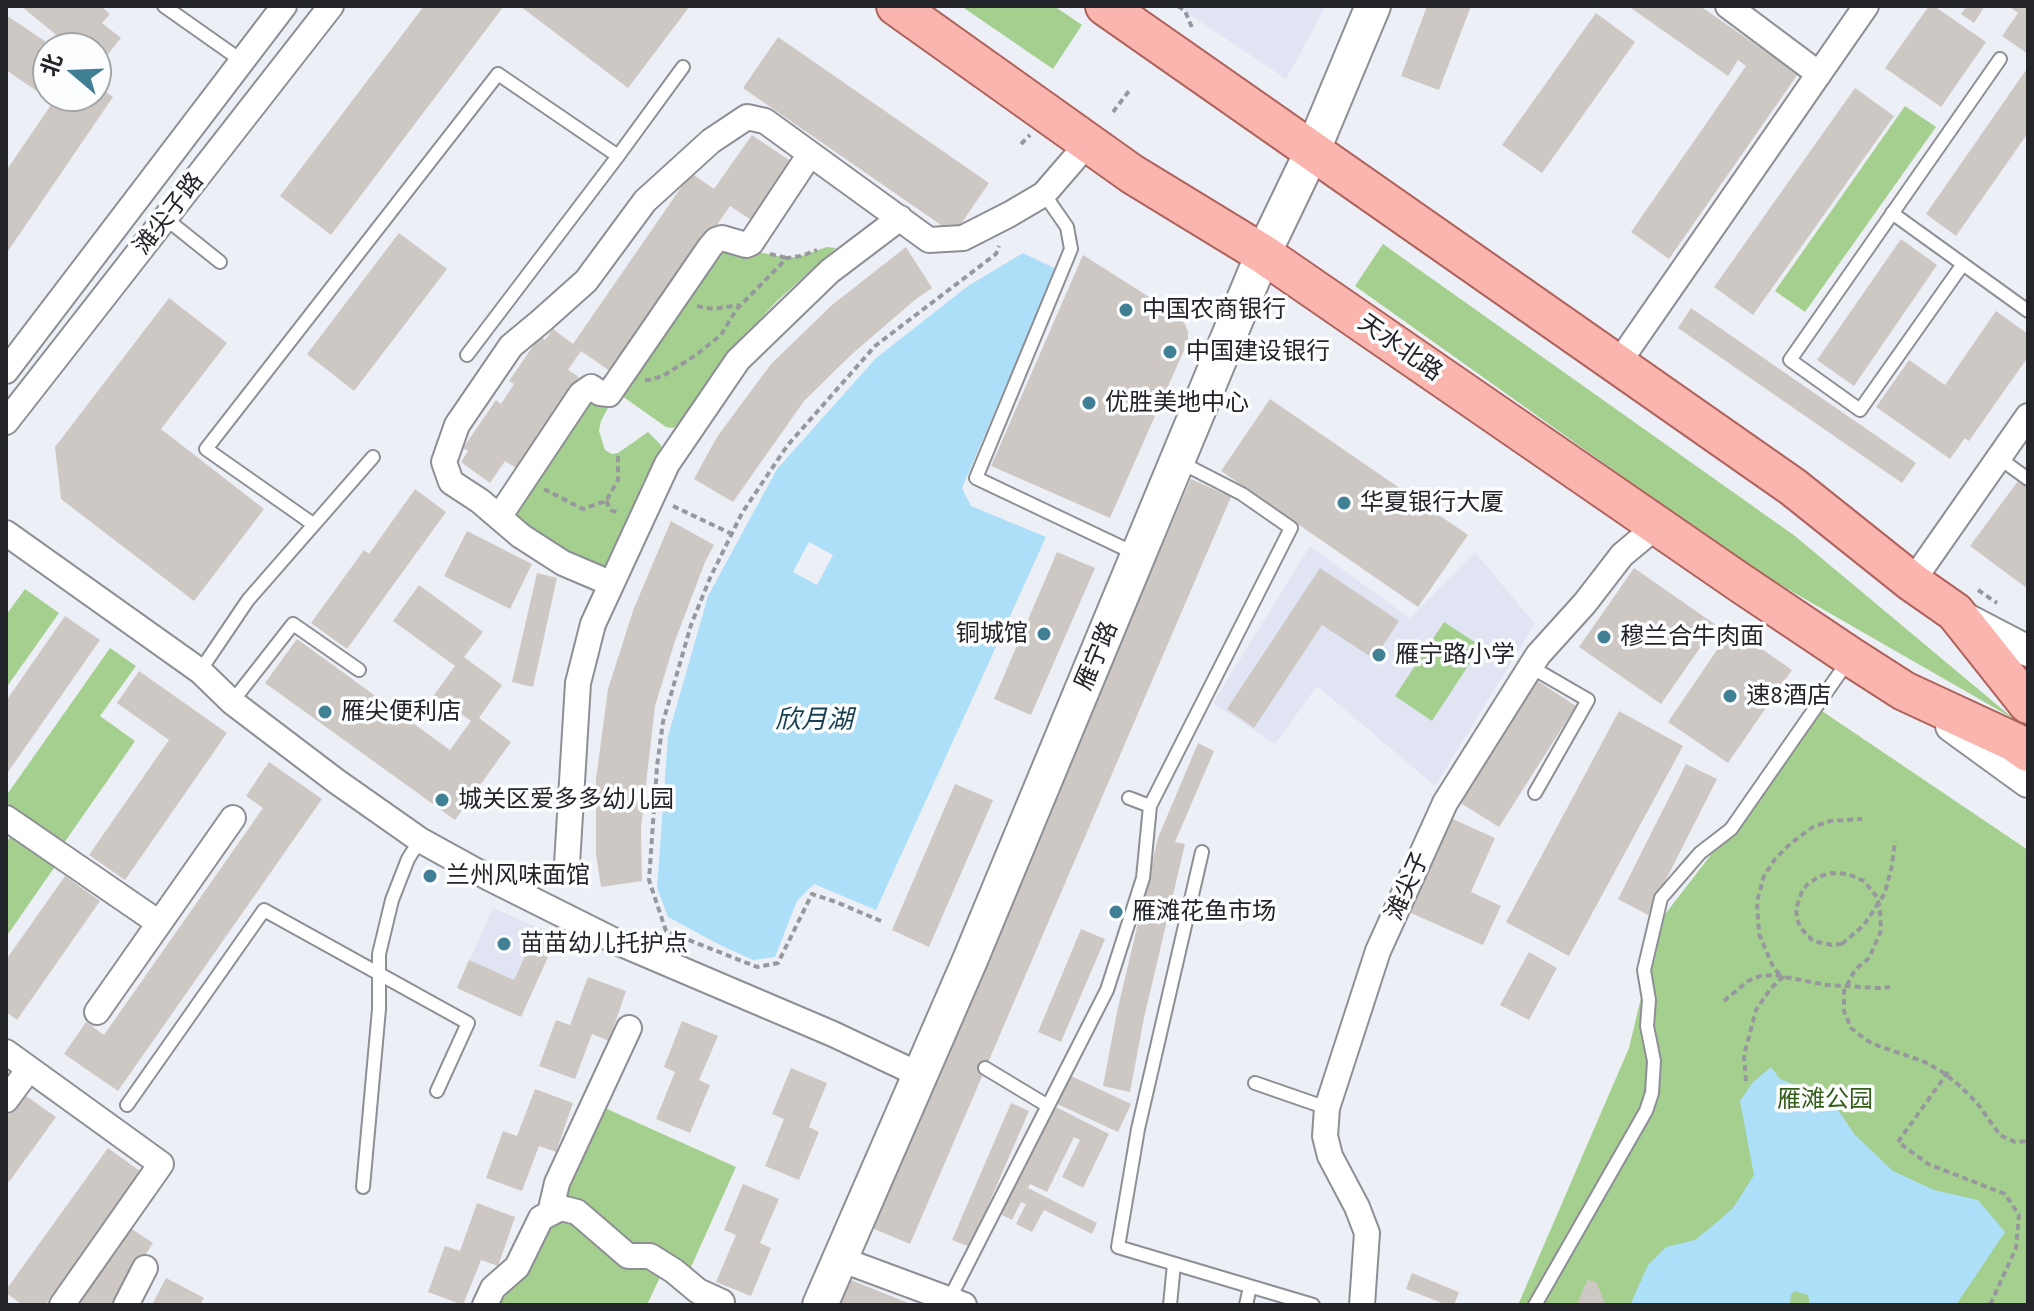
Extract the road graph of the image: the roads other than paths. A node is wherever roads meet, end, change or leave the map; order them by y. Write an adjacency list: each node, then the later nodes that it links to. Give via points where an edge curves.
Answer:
1 (164, 6): 10 (lane)
2 (284, 6): 10 (street, 滩尖子路)
3 (331, 6): 19 (street, 滩尖子路)
4 (896, 6): 13 (main road, 天水北路)
5 (1105, 6): 14 (main road)
6 (1373, 6): 14 (main road, 雁宁路)
7 (1728, 6): 12 (street)
8 (1866, 6): 12 (street)
9 (2000, 59): 18 (lane)
10 (242, 61): 27 (street, 滩尖子路)
11 (683, 67): 16 (lane)
12 (1819, 74): 26 (street)
13 (1088, 143): 17 (street); 21 (main road, 天水北路)
14 (1312, 152): 21 (main road, 雁宁路); 26 (main road)
15 (810, 154): 20 (street); 34 (street, via 751,243 716,240 609,394 591,387 581,394); 34 (street, via 765,121 747,117 711,141 645,201 586,281 511,346 457,425 444,462 451,482)
16 (618, 156): 25 (lane); 35 (lane, via 498,74 206,449)
17 (1044, 194): 20 (street, via 963,238 929,240); 38 (lane, via 1067,227 1071,249 976,478)
18 (1892, 213): 23 (lane); 23 (lane, via 1790,360 1848,402 1860,410)
19 (165, 218): 22 (lane); 29 (street, 滩尖子路)
20 (900, 218): 40 (street, via 830,271 738,360 667,464)
21 (1263, 254): 32 (main road, 雁宁路); 36 (main road, 天水北路)
22 (220, 262)
23 (1963, 264): 24 (lane)
24 (2028, 311)
25 (467, 355)
26 (1617, 365): 39 (main road, via 1793,487)
27 (6, 371)
28 (2028, 416): 31 (street)
29 (6, 422)
30 (373, 457): 35 (lane)
31 (1999, 458): 33 (lane); 39 (street)
32 (1178, 461): 38 (main road, 雁宁路); 54 (lane, via 1242,494 1291,528)
33 (2028, 479)
34 (499, 517): 40 (street, via 563,563)
35 (313, 524): 46 (lane, via 248,600)
36 (1658, 525): 43 (main road, 天水北路); 44 (street, 滩尖子, via 1622,555)
37 (6, 533): 46 (street)
38 (1139, 555): 65 (main road, 雁宁路, via 1058,768)
39 (1912, 582): 41 (main road)
40 (610, 583): 59 (street, via 578,683)
41 (1955, 612): 42 (street); 49 (main road)
42 (2028, 651)
43 (1851, 657): 47 (main road, 天水北路); 90 (lane, via 1731,829 1700,853 1661,898 1644,970 1654,1061 1652,1093)
44 (1531, 667): 52 (lane, via 1588,700); 73 (street, 滩尖子, via 1445,803 1378,951)
45 (359, 670): 48 (lane, via 293,624)
46 (200, 671): 48 (street)
47 (1904, 691): 50 (main road, 天水北路); 51 (street)
48 (232, 702): 57 (street)
49 (2028, 704)
50 (2028, 752)
51 (2028, 782)
52 (1535, 793)
53 (1129, 798): 54 (lane)
54 (1150, 806): 72 (lane, via 1143,878 1107,990)
55 (6, 818): 60 (street)
56 (233, 818): 60 (street)
57 (420, 840): 61 (lane, via 392,900); 65 (street, via 617,942 833,1034)
58 (1202, 852): 77 (lane, via 1138,1129 1118,1247)
59 (567, 864)
60 (159, 923): 62 (street)
61 (379, 974): 69 (lane, via 468,1023); 71 (lane, via 264,910); 74 (lane)
62 (97, 1012)
63 (629, 1028): 75 (street, via 557,1183)
64 (6, 1052): 67 (street)
65 (933, 1056): 76 (main road, 雁宁路)
66 (985, 1068): 72 (lane)
67 (29, 1069): 70 (street); 81 (street, via 161,1164)
68 (1255, 1083): 73 (lane)
69 (437, 1091)
70 (6, 1100)
71 (127, 1105)
72 (1048, 1106): 80 (lane)
73 (1327, 1108): 89 (street, 滩尖子, via 1330,1156 1367,1233)
74 (363, 1187)
75 (550, 1213): 83 (street, via 541,1218 517,1267 493,1288); 84 (street, via 561,1208 577,1212 628,1256 650,1256)
76 (840, 1259): 80 (street); 85 (main road, 雁宁路)
77 (1174, 1264): 79 (lane); 86 (lane)
78 (145, 1268): 82 (street)
79 (1250, 1287): 87 (lane); 88 (lane)
80 (956, 1302)
81 (62, 1305)
82 (126, 1305)
83 (485, 1305)
84 (721, 1305)
85 (820, 1305)
86 (1170, 1305)
87 (1246, 1305)
88 (1313, 1305)
89 (1362, 1305)
90 (1535, 1305)

